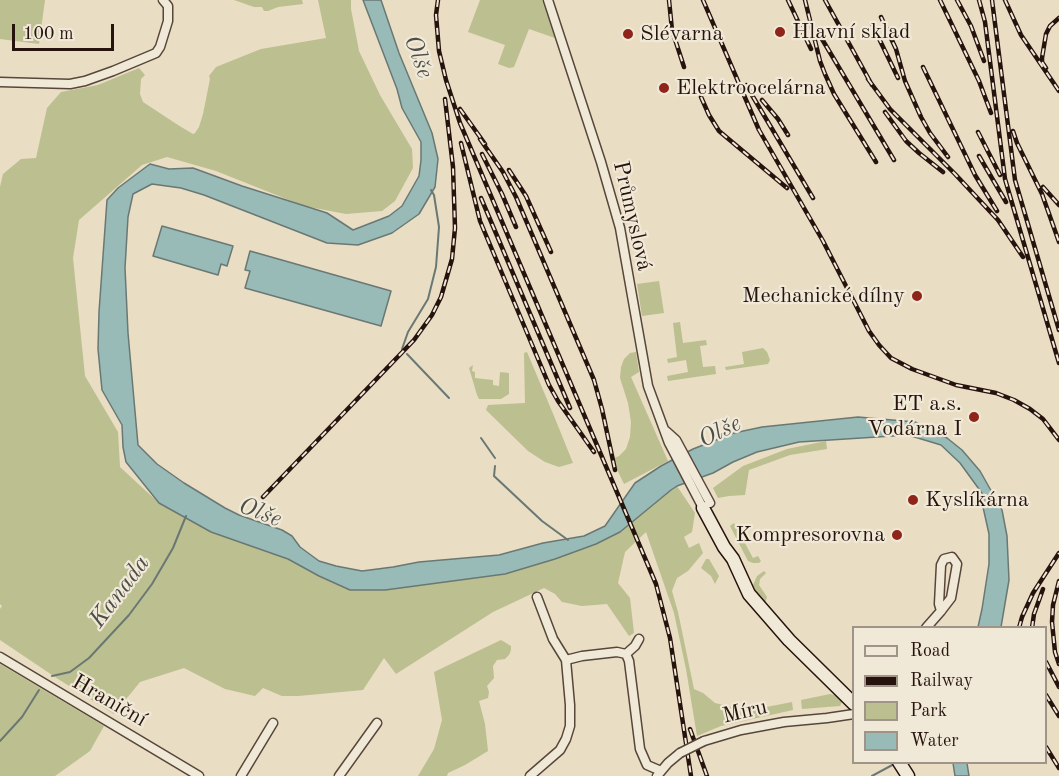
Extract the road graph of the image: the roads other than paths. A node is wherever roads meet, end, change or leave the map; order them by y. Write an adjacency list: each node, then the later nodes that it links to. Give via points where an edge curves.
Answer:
1 (163, 0): 3 (street, via 168,6 168,21 156,53 70,84)
2 (548, 0): 4 (street, Průmyslová, via 612,197 656,412)
3 (0, 82)
4 (707, 506): 12 (street, via 749,594)
5 (537, 597): 11 (street, via 553,639)
6 (941, 611): 6 (street, via 951,598 957,564 952,557 944,559 941,565); 7 (street)
7 (927, 626)
8 (639, 639): 10 (street)
9 (0, 657): 17 (street, Hraniční)
10 (627, 658): 11 (street, via 617,652); 16 (street, via 640,749 647,765)
11 (566, 660): 20 (street, via 570,726 566,739 560,750)
12 (852, 702)
13 (852, 714): 16 (street, Míru, bridge, via 784,722 704,741 680,753)
14 (273, 723): 18 (street)
15 (377, 723): 19 (street)
16 (659, 773)
17 (199, 776)
18 (241, 776)
19 (339, 776)
20 (530, 776)

